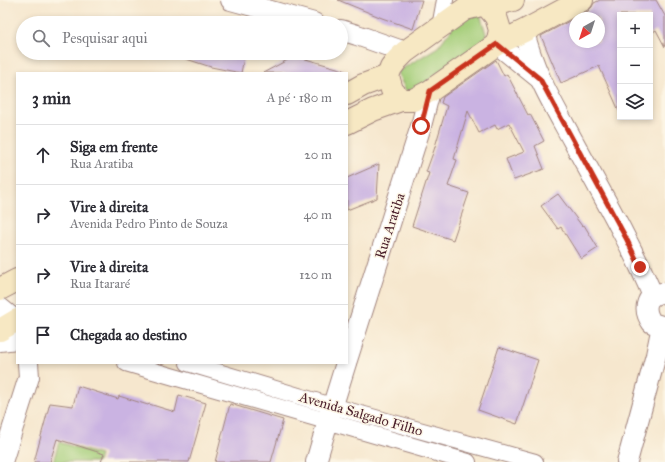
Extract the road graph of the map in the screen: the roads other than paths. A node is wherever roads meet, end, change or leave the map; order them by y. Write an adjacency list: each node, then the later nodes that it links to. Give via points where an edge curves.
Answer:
1 (231, 0): 6 (street)
2 (445, 0): 7 (street)
3 (512, 0): 5 (main road, via 498,4)
4 (582, 0): 8 (main road)
5 (484, 2): 7 (main road, via 465,9); 10 (main road, via 496,17 500,30)
6 (289, 16)
7 (440, 27): 11 (main road)
8 (524, 31): 10 (main road); 13 (street)
9 (348, 32): 11 (street)
10 (497, 44): 13 (street); 14 (main road)
11 (405, 52): 12 (main road, via 391,68)
12 (388, 76): 15 (main road); 16 (main road, via 392,90)
13 (540, 79): 20 (street, via 640,267)
14 (430, 91): 16 (main road, via 413,100); 24 (street, Rua Aratiba)
15 (348, 93)
16 (401, 100): 17 (main road)
17 (348, 122)
18 (16, 281): 19 (main road)
19 (0, 289)
20 (661, 293): 22 (street, via 647,303 646,313 652,323)
21 (12, 323): 23 (street)
22 (664, 326): 34 (street)
23 (0, 343)
24 (348, 357)
25 (28, 364): 30 (street, via 29,377)
26 (130, 364): 29 (street, Avenida Salgado Filho)
27 (191, 364): 29 (street, Avenida Salgado Filho)
28 (346, 364): 29 (street)
29 (330, 414): 31 (street); 32 (street, Avenida Salgado Filho); 33 (street, Avenida Salgado Filho)
30 (2, 462)
31 (316, 462)
32 (468, 462)
33 (535, 462)
34 (627, 462)

